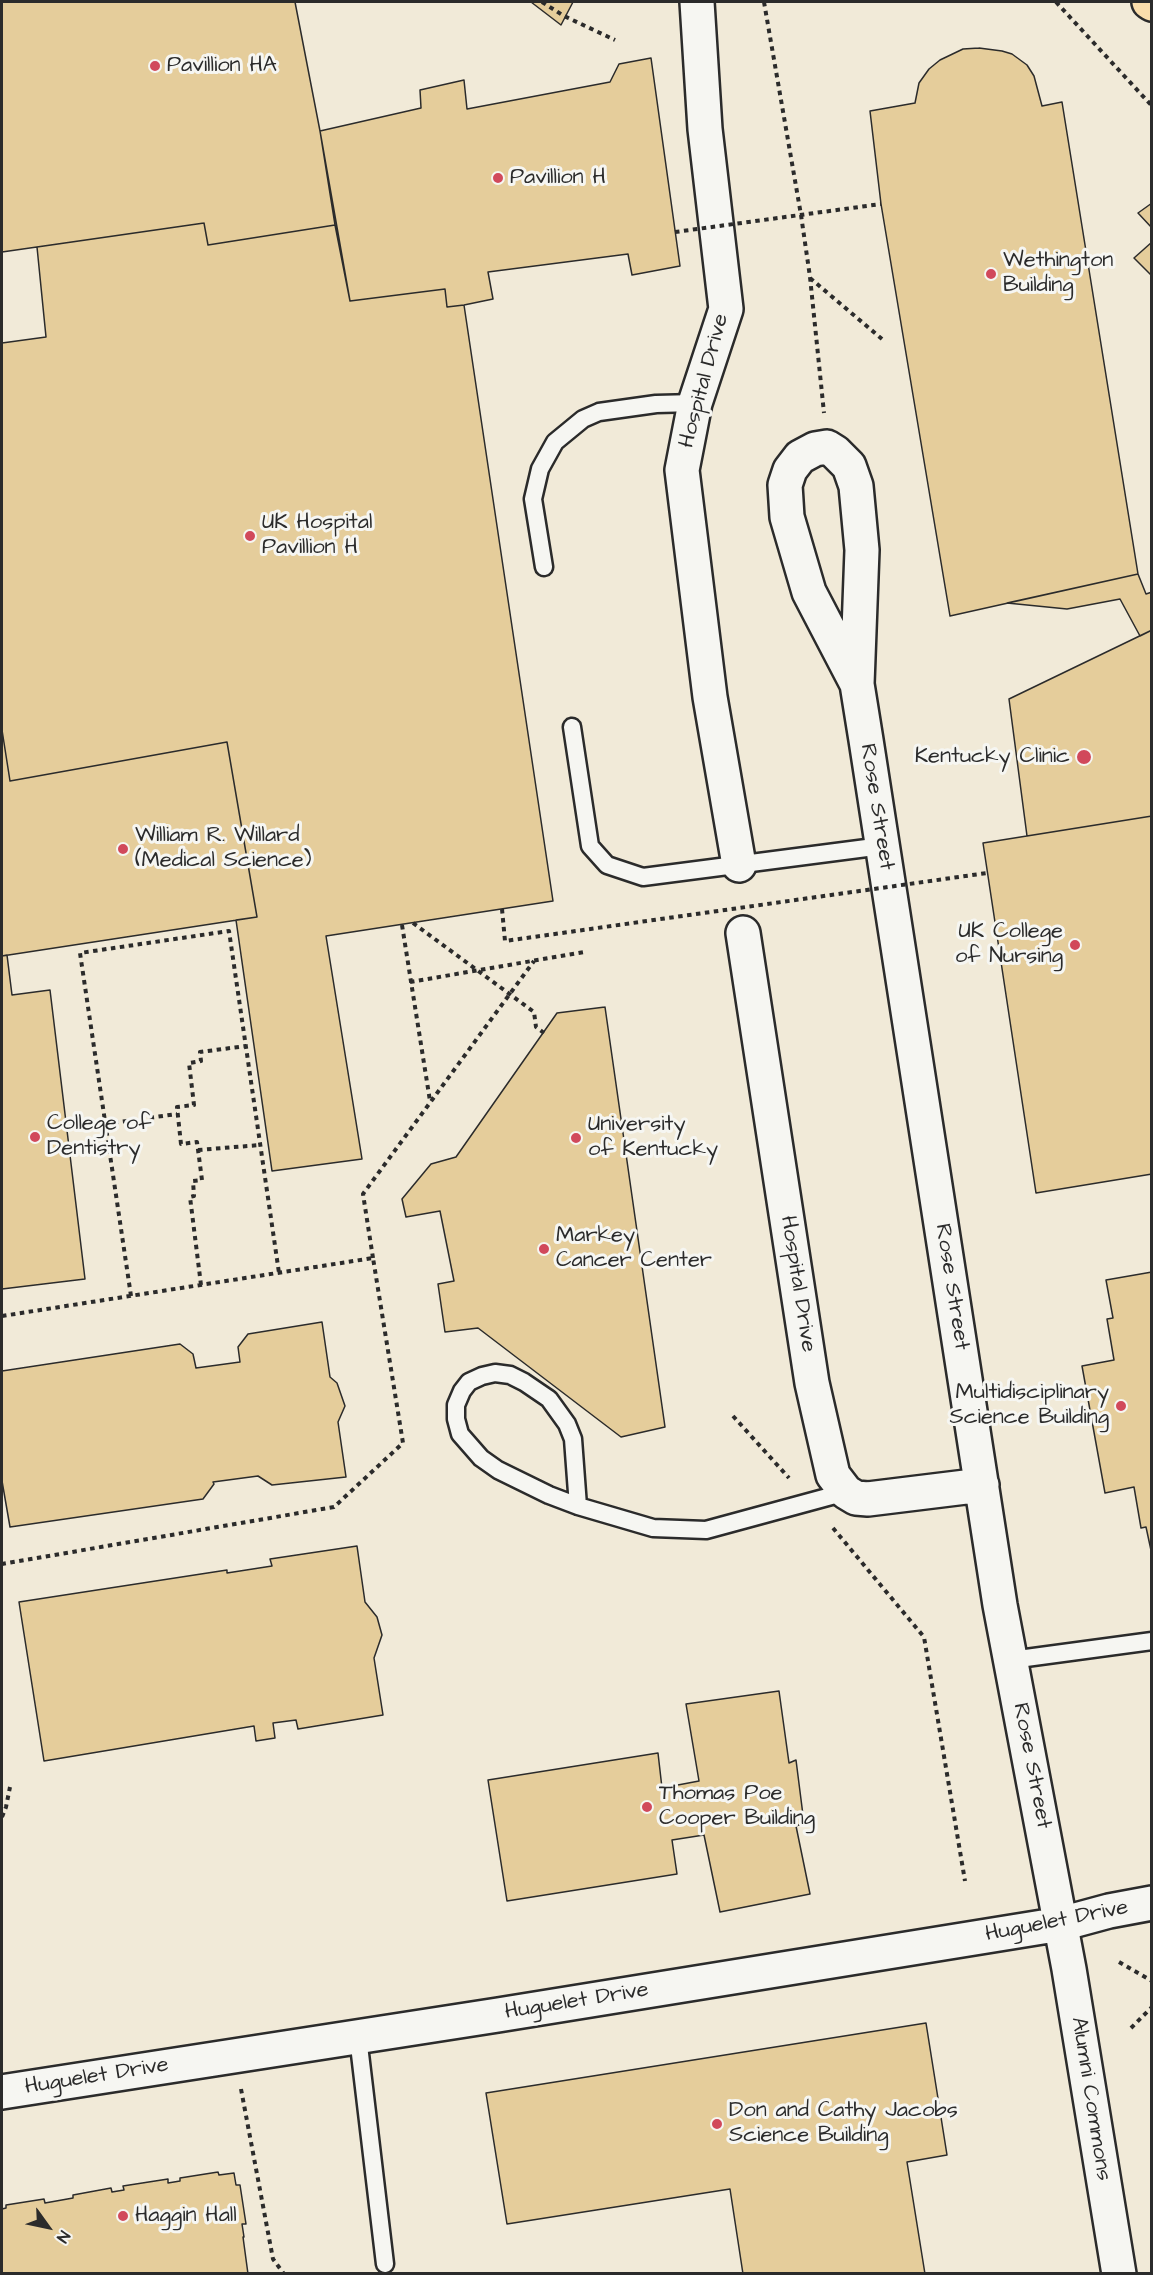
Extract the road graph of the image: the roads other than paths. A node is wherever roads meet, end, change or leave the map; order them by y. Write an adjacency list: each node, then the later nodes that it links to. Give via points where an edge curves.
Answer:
1 (697, 2): 2 (street, Hospital Drive, via 705,129 726,309)
2 (695, 403): 3 (lane, via 599,412 583,419 555,442 540,470 533,499); 7 (street, Hospital Drive, via 682,470 710,697)
3 (544, 567)
4 (857, 684): 4 (street, via 862,593 859,506 849,466 827,447 800,457 790,470 786,485 787,517 810,592); 6 (street, Rose Street)
5 (572, 727): 7 (lane, via 590,846 607,865 643,877)
6 (882, 846): 7 (lane); 9 (street, Rose Street)
7 (739, 865)
8 (743, 933): 10 (street, Hospital Drive, via 812,1383 833,1475)
9 (982, 1485): 10 (street, via 868,1499); 13 (street, Rose Street)
10 (846, 1492): 11 (lane, via 706,1530 653,1528)
11 (578, 1506): 11 (lane, via 573,1439 549,1399 510,1375 495,1373 469,1382 456,1406 456,1419 460,1434 471,1448 498,1470)
12 (1152, 1641): 13 (lane)
13 (1011, 1660): 15 (street, Rose Street)
14 (1152, 1903): 15 (street, Huguelet Drive)
15 (1061, 1924): 16 (street, Huguelet Drive); 19 (street, Alumni Commons)
16 (358, 2037): 17 (street, Huguelet Drive); 18 (lane)
17 (2, 2092)
18 (385, 2264)
19 (1119, 2274)

